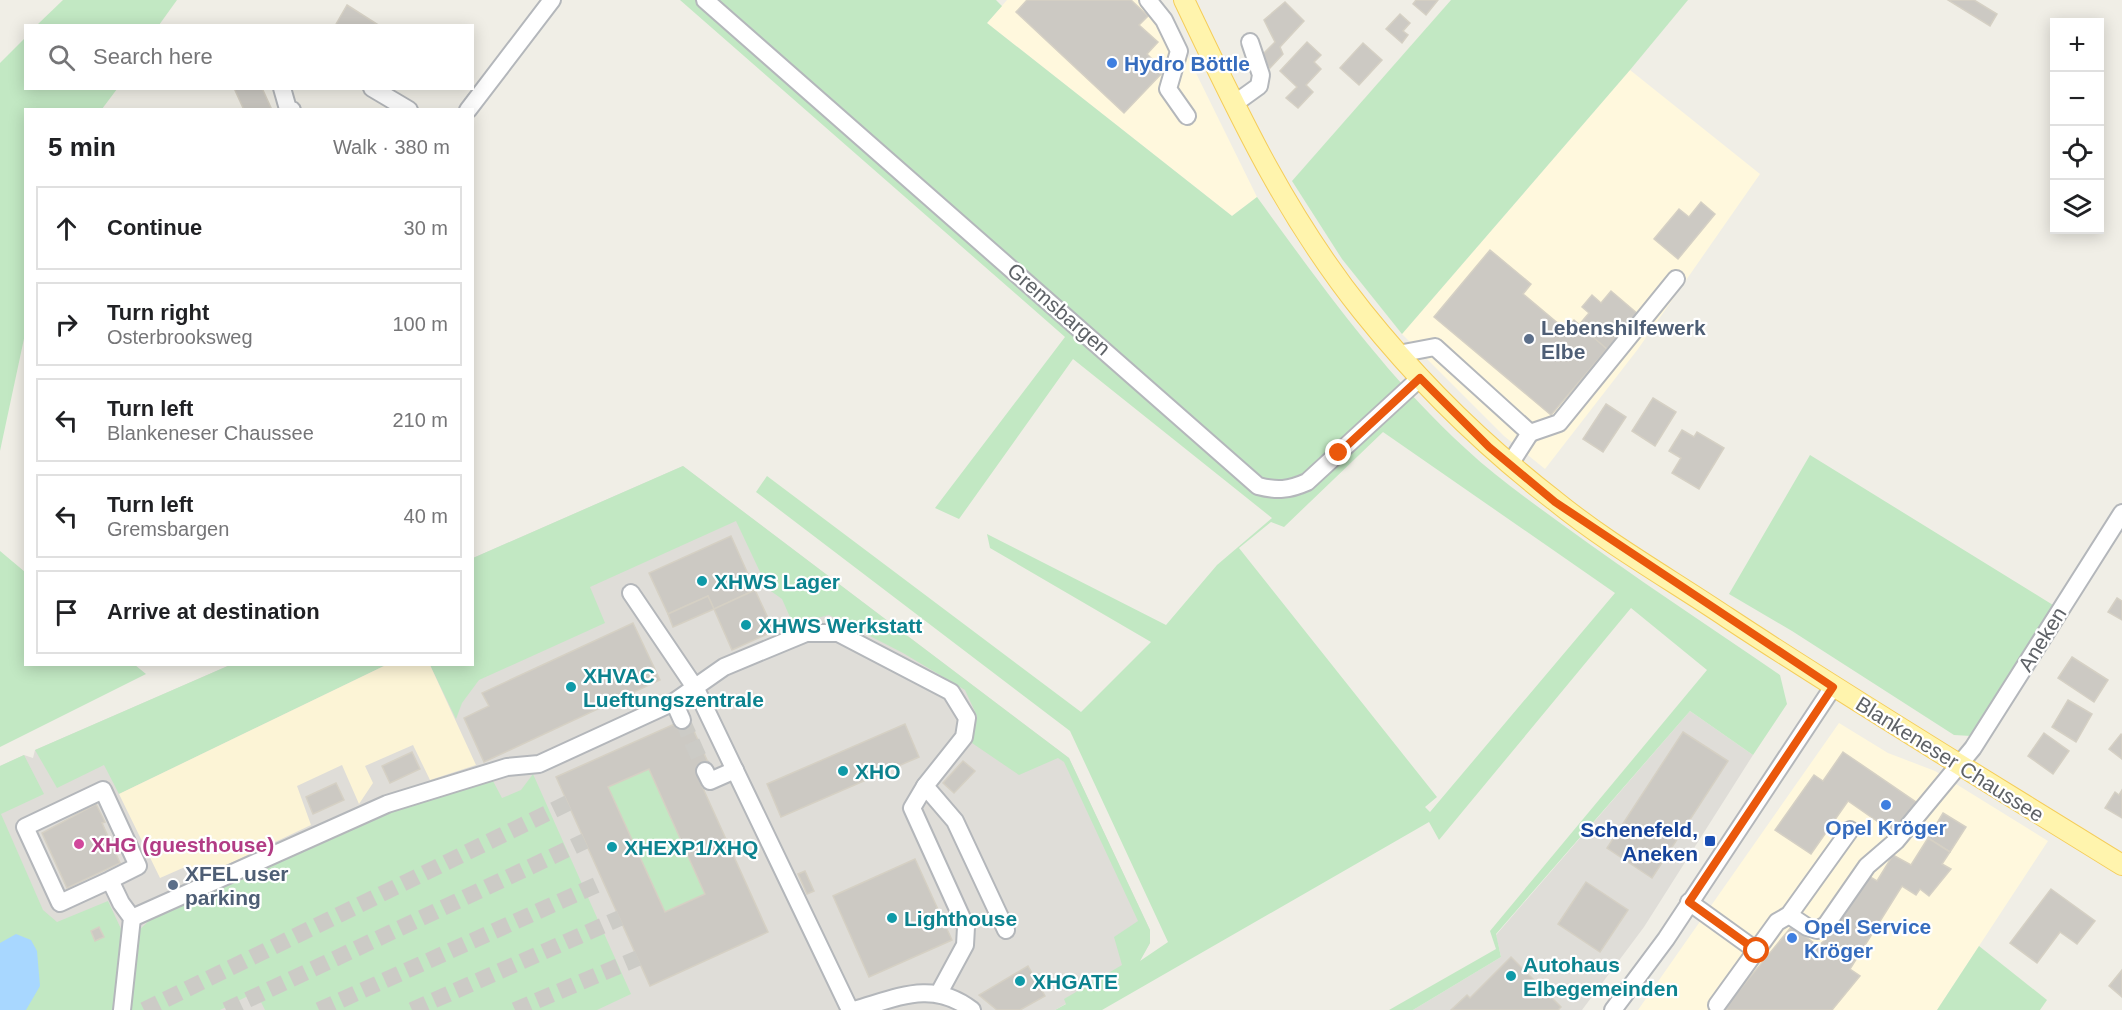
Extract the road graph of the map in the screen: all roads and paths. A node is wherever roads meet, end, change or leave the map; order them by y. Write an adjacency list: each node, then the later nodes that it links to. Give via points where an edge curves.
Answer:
1 (552, 0): 13 (street)
2 (705, 0): 17 (street, Gremsbargen, via 1258,486 1289,490 1307,482)
3 (1148, 0): 7 (street, via 1164,20)
4 (1184, 0): 5 (main road, Blankeneser Chaussee)
5 (1204, 41): 7 (street); 10 (main road, Blankeneser Chaussee)
6 (1250, 42): 10 (street, via 1261,75 1259,86)
7 (1179, 51): 14 (street, via 1168,89)
8 (283, 90): 11 (street)
9 (375, 90): 12 (street)
10 (1234, 104): 16 (main road, Blankeneser Chaussee, via 1295,216 1330,269)
11 (288, 108)
12 (406, 108)
13 (470, 108)
14 (1187, 116)
15 (1676, 279): 18 (street, via 1559,423)
16 (1398, 354): 17 (main road, Blankeneser Chaussee); 18 (street, via 1435,346)
17 (1420, 378): 19 (main road, Blankeneser Chaussee)
18 (1530, 433): 19 (street)
19 (1510, 464): 22 (main road, Blankeneser Chaussee, via 1555,502)
20 (2122, 513): 26 (street, Aneken)
21 (631, 593): 23 (street)
22 (1833, 687): 26 (main road, Blankeneser Chaussee); 33 (street)
23 (696, 688): 24 (street); 27 (street); 29 (street, via 724,668 806,633 838,633 951,692 967,718 964,737)
24 (674, 702): 25 (street); 35 (street, via 539,764 507,767 387,804)
25 (682, 720)
26 (1960, 765): 31 (main road, Blankeneser Chaussee); 34 (street, Aneken, via 1896,841 1867,866 1826,925 1817,930)
27 (735, 770): 28 (street, via 710,781); 42 (street)
28 (705, 771)
29 (925, 786): 36 (street, via 955,821); 38 (street, via 912,808 966,927 965,945)
30 (1850, 830): 34 (street)
31 (2122, 865)
32 (110, 880): 32 (street, via 138,866 103,790 25,827 60,903); 35 (street)
33 (1689, 902): 37 (street); 43 (street)
34 (1789, 915): 37 (street, via 1778,922)
35 (132, 918): 41 (street)
36 (1006, 930)
37 (1757, 951): 39 (street)
38 (939, 993): 40 (street); 42 (street, via 916,992)
39 (1717, 1005)
40 (967, 1006)
41 (122, 1010)
42 (852, 1010)
43 (1613, 1010)

